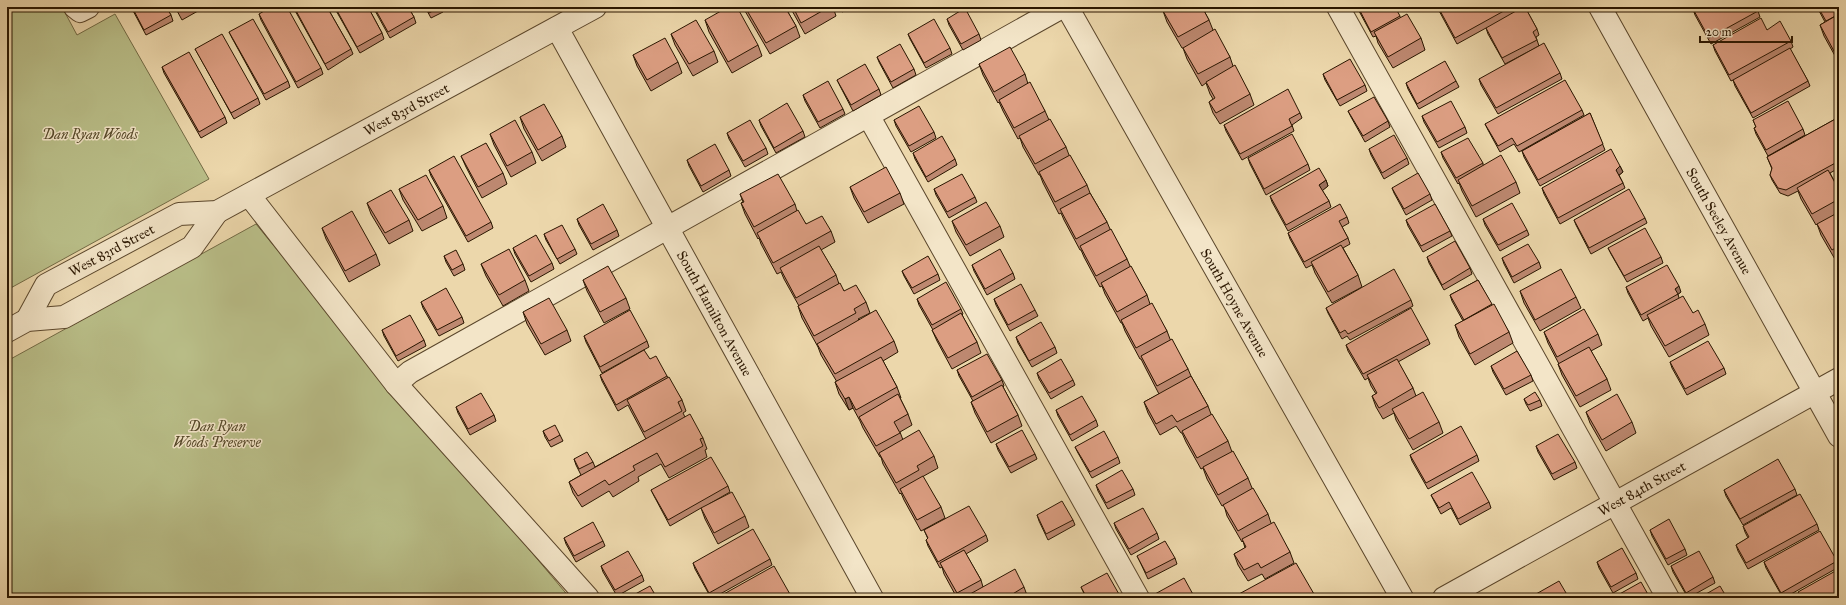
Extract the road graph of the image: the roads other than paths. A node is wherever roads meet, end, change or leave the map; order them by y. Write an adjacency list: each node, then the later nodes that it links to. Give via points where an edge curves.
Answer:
1 (75, 7): 2 (street, via 80,11)
2 (88, 7)
3 (595, 7): 8 (street, West 83rd Street)
4 (1062, 7): 9 (street)
5 (1067, 7): 23 (street, South Hoyne Avenue)
6 (1338, 7): 19 (street)
7 (1600, 7): 17 (street, South Seeley Avenue)
8 (557, 28): 10 (street, West 83rd Street); 12 (street, South Hamilton Avenue)
9 (868, 115): 12 (street); 22 (street)
10 (249, 195): 11 (street, West 83rd Street); 16 (street)
11 (217, 212): 13 (street, West 83rd Street, via 192,247 64,317); 13 (street, West 83rd Street, via 179,214 46,285)
12 (668, 227): 16 (street, via 410,372); 21 (street, South Hamilton Avenue)
13 (27, 320): 14 (street, West 83rd Street)
14 (7, 331)
15 (1839, 379): 17 (street, West 84th Street)
16 (396, 384): 20 (street)
17 (1815, 392): 18 (street, South Seeley Avenue); 19 (street, West 84th Street)
18 (1839, 436)
19 (1615, 503): 24 (street, West 84th Street); 25 (street)
20 (588, 598)
21 (872, 598)
22 (1138, 598)
23 (1402, 598)
24 (1444, 598)
25 (1668, 598)

